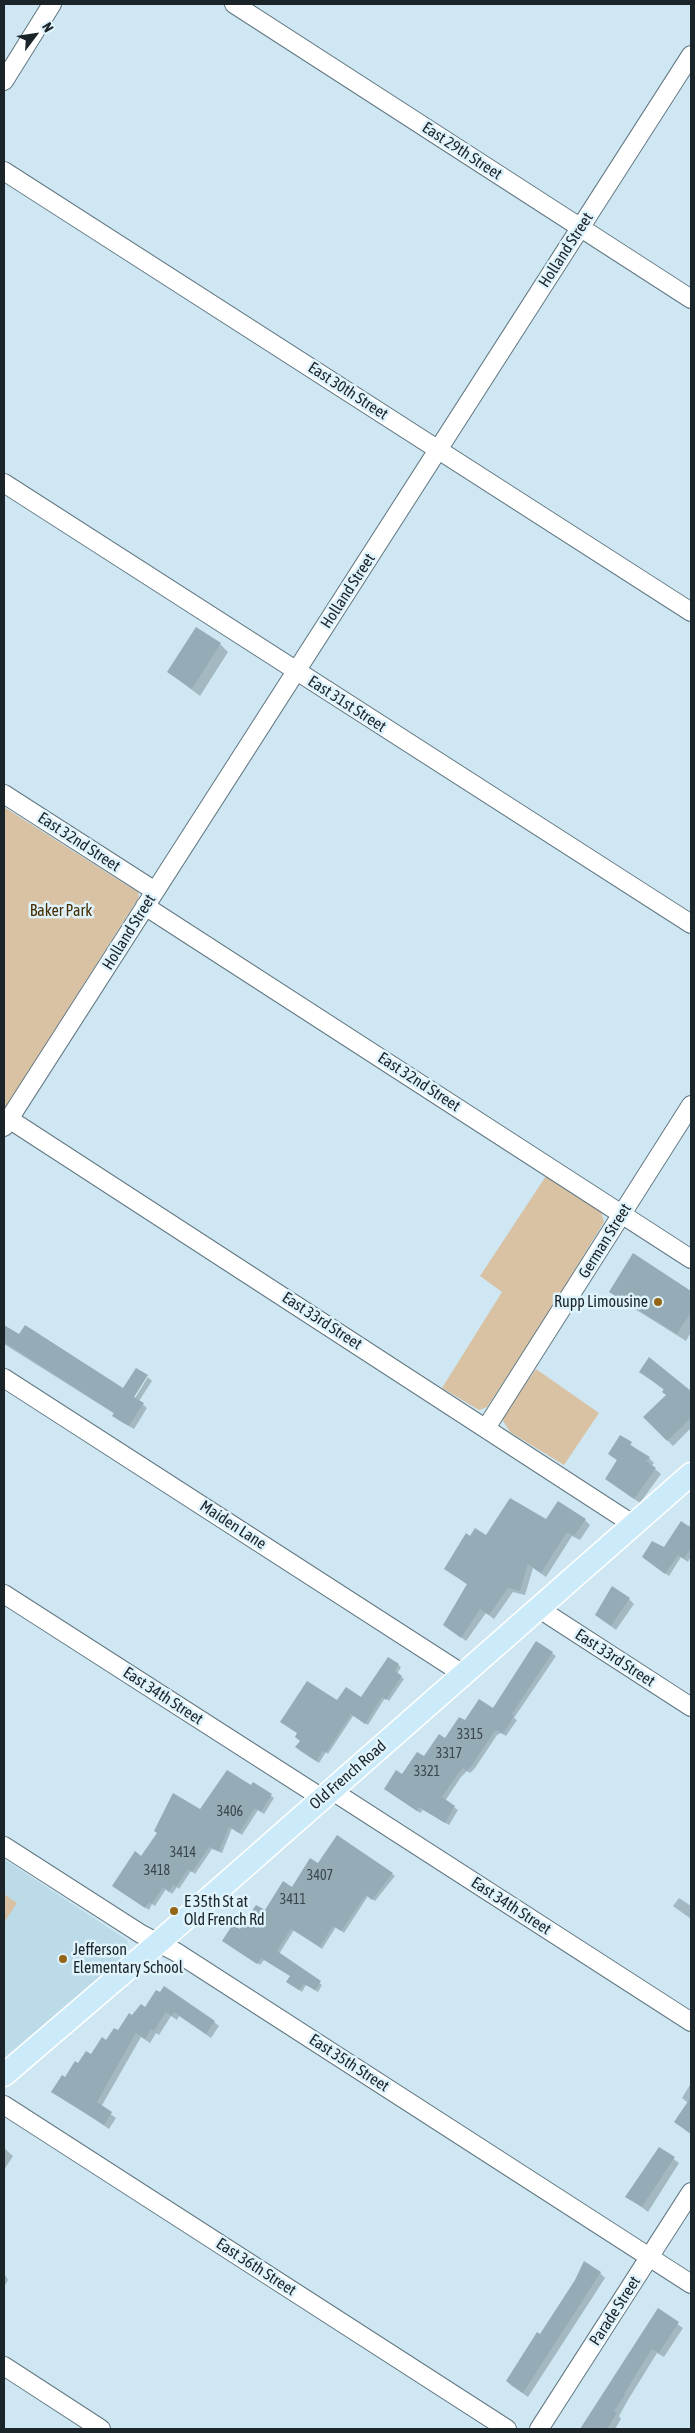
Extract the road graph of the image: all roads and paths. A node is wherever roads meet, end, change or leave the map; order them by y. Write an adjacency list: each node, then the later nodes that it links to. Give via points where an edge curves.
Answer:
1 (52, 4): 4 (street)
2 (234, 4): 6 (street, East 29th Street)
3 (691, 55): 6 (street, Holland Street)
4 (4, 80)
5 (4, 171): 8 (street, East 30th Street)
6 (581, 228): 7 (street, East 29th Street); 8 (street, Holland Street)
7 (691, 299)
8 (438, 449): 10 (street, East 30th Street); 11 (street, Holland Street)
9 (4, 483): 11 (street, East 31st Street)
10 (691, 612)
11 (296, 671): 13 (street, Holland Street); 15 (street, East 31st Street)
12 (4, 794): 13 (street, East 32nd Street)
13 (155, 891): 14 (street, Holland Street)
14 (145, 906): 17 (street, Holland Street); 18 (street, East 32nd Street)
15 (691, 924)
16 (691, 1105): 18 (street, German Street)
17 (6, 1123): 21 (street, East 33rd Street)
18 (622, 1214): 19 (street, East 32nd Street); 21 (street, German Street)
19 (691, 1259)
20 (4, 1378): 26 (street, Maiden Lane)
21 (486, 1428): 23 (street, East 33rd Street)
22 (691, 1474): 23 (main road, Old French Road)
23 (634, 1525): 25 (main road, Old French Road)
24 (4, 1594): 28 (street, East 34th Street)
25 (538, 1608): 26 (main road, Old French Road); 27 (street, East 33rd Street)
26 (462, 1674): 28 (main road, Old French Road)
27 (691, 1707)
28 (326, 1794): 30 (main road, Old French Road); 31 (street, East 34th Street)
29 (4, 1846): 30 (street, East 35th Street)
30 (158, 1943): 32 (main road, Old French Road); 35 (street, East 35th Street)
31 (691, 2022)
32 (4, 2075)
33 (4, 2105): 39 (street, East 36th Street)
34 (691, 2192): 35 (street, Parade Street)
35 (649, 2257): 36 (street, East 35th Street); 40 (street, Parade Street)
36 (691, 2284)
37 (4, 2366): 38 (street)
38 (101, 2429)
39 (507, 2429)
40 (539, 2429)

